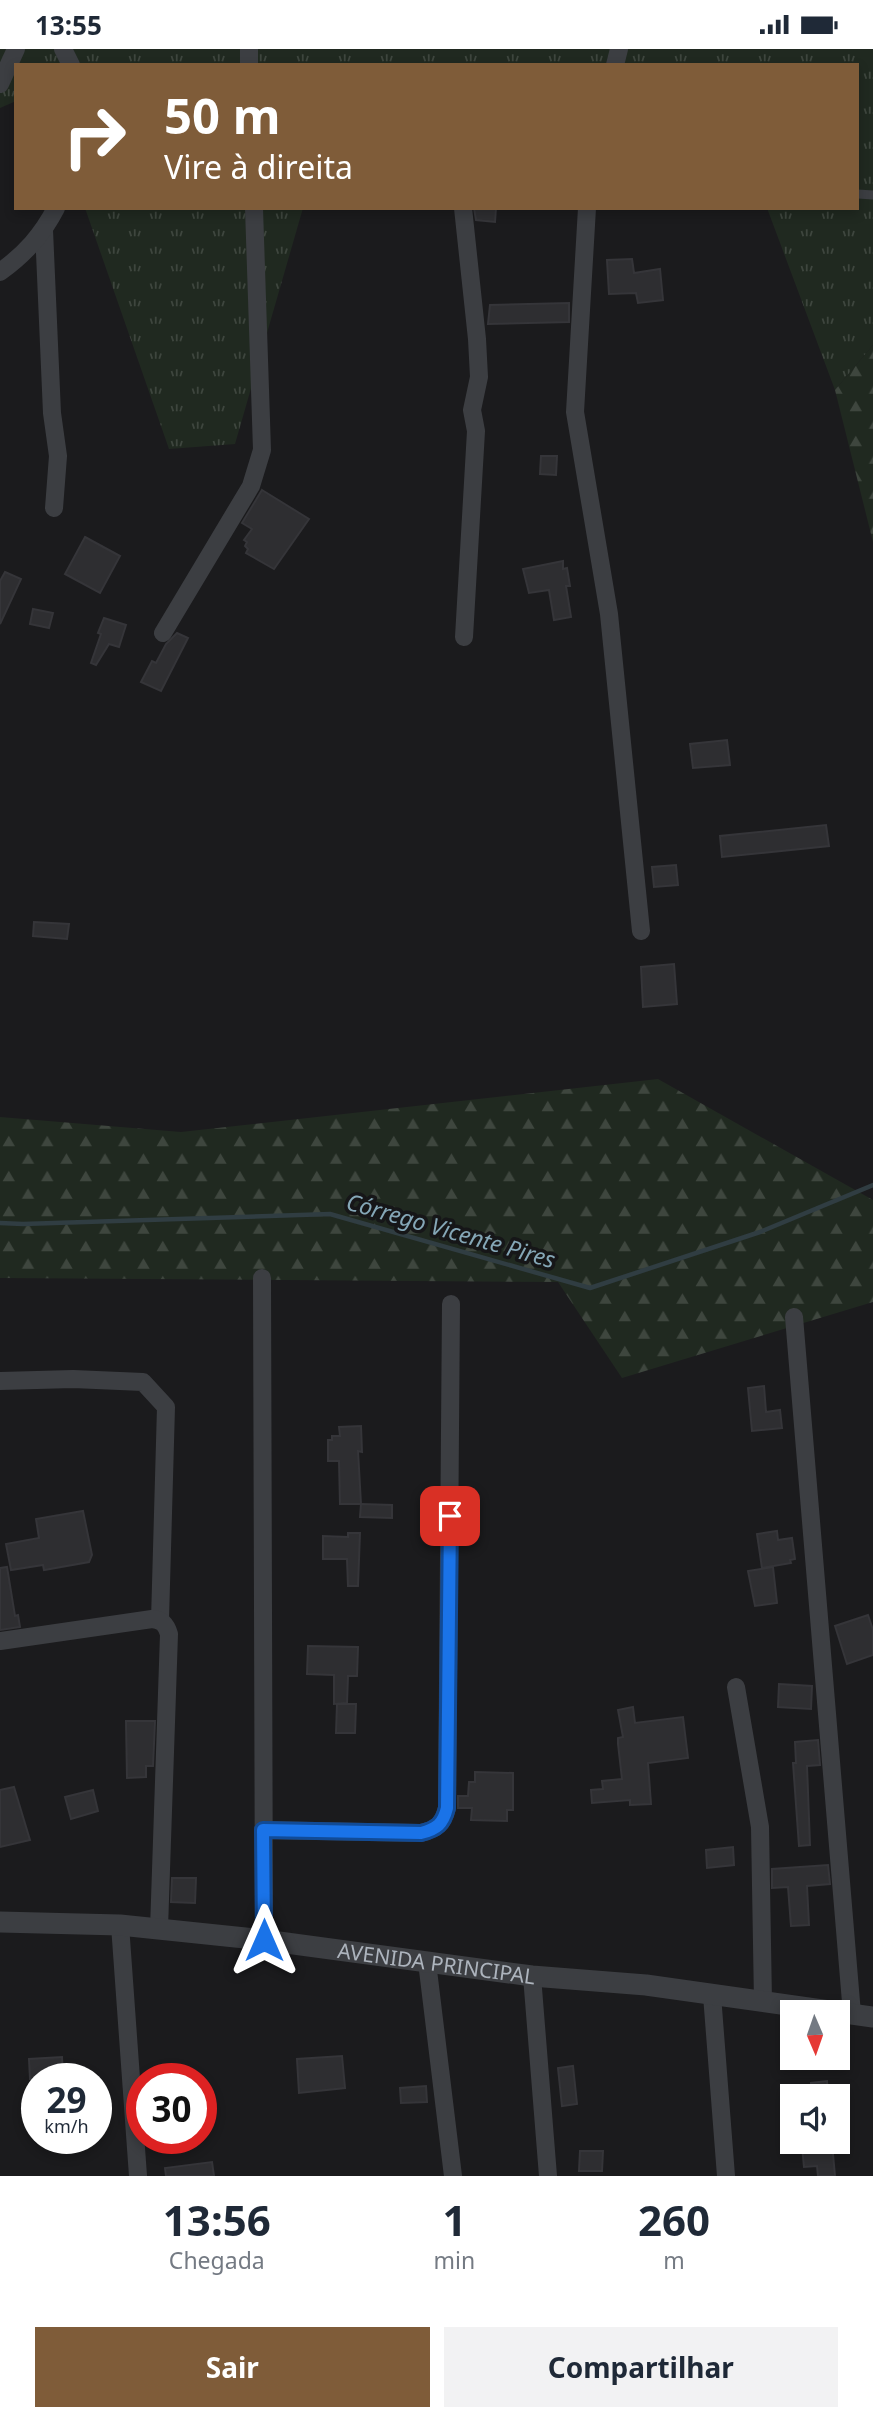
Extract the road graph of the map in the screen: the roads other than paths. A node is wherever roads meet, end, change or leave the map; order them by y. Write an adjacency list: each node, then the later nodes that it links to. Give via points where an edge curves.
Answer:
1 (16, 49): 2 (street)
2 (0, 83)
3 (55, 210): 7 (street)
4 (254, 210): 10 (street, via 262,450 251,486)
5 (463, 210): 11 (street, via 479,377 472,411 476,431)
6 (587, 210): 12 (street, via 575,412 609,614)
7 (44, 230): 8 (street, via 23,255); 9 (street, via 58,456)
8 (0, 272)
9 (54, 508)
10 (163, 633)
11 (464, 637)
12 (640, 931)
13 (262, 1278): 20 (street)
14 (451, 1304): 20 (street, via 444,1821 421,1833)
15 (794, 1317): 29 (street)
16 (0, 1381): 17 (street, via 143,1382 166,1407)
17 (160, 1620): 18 (street); 23 (street, via 169,1634)
18 (0, 1641)
19 (736, 1687): 28 (street, via 760,1826)
20 (263, 1830): 24 (street)
21 (0, 1922): 22 (street, AVENIDA PRINCIPAL)
22 (120, 1925): 23 (street, AVENIDA PRINCIPAL); 30 (street)
23 (159, 1929): 24 (street, AVENIDA PRINCIPAL)
24 (264, 1940): 25 (street, AVENIDA PRINCIPAL)
25 (428, 1962): 26 (street, AVENIDA PRINCIPAL); 31 (street)
26 (532, 1976): 27 (street, AVENIDA PRINCIPAL); 32 (street)
27 (712, 1995): 28 (street, AVENIDA PRINCIPAL); 33 (street)
28 (764, 2002): 29 (street, AVENIDA PRINCIPAL)
29 (863, 2016)
30 (138, 2176)
31 (453, 2176)
32 (548, 2176)
33 (726, 2176)

